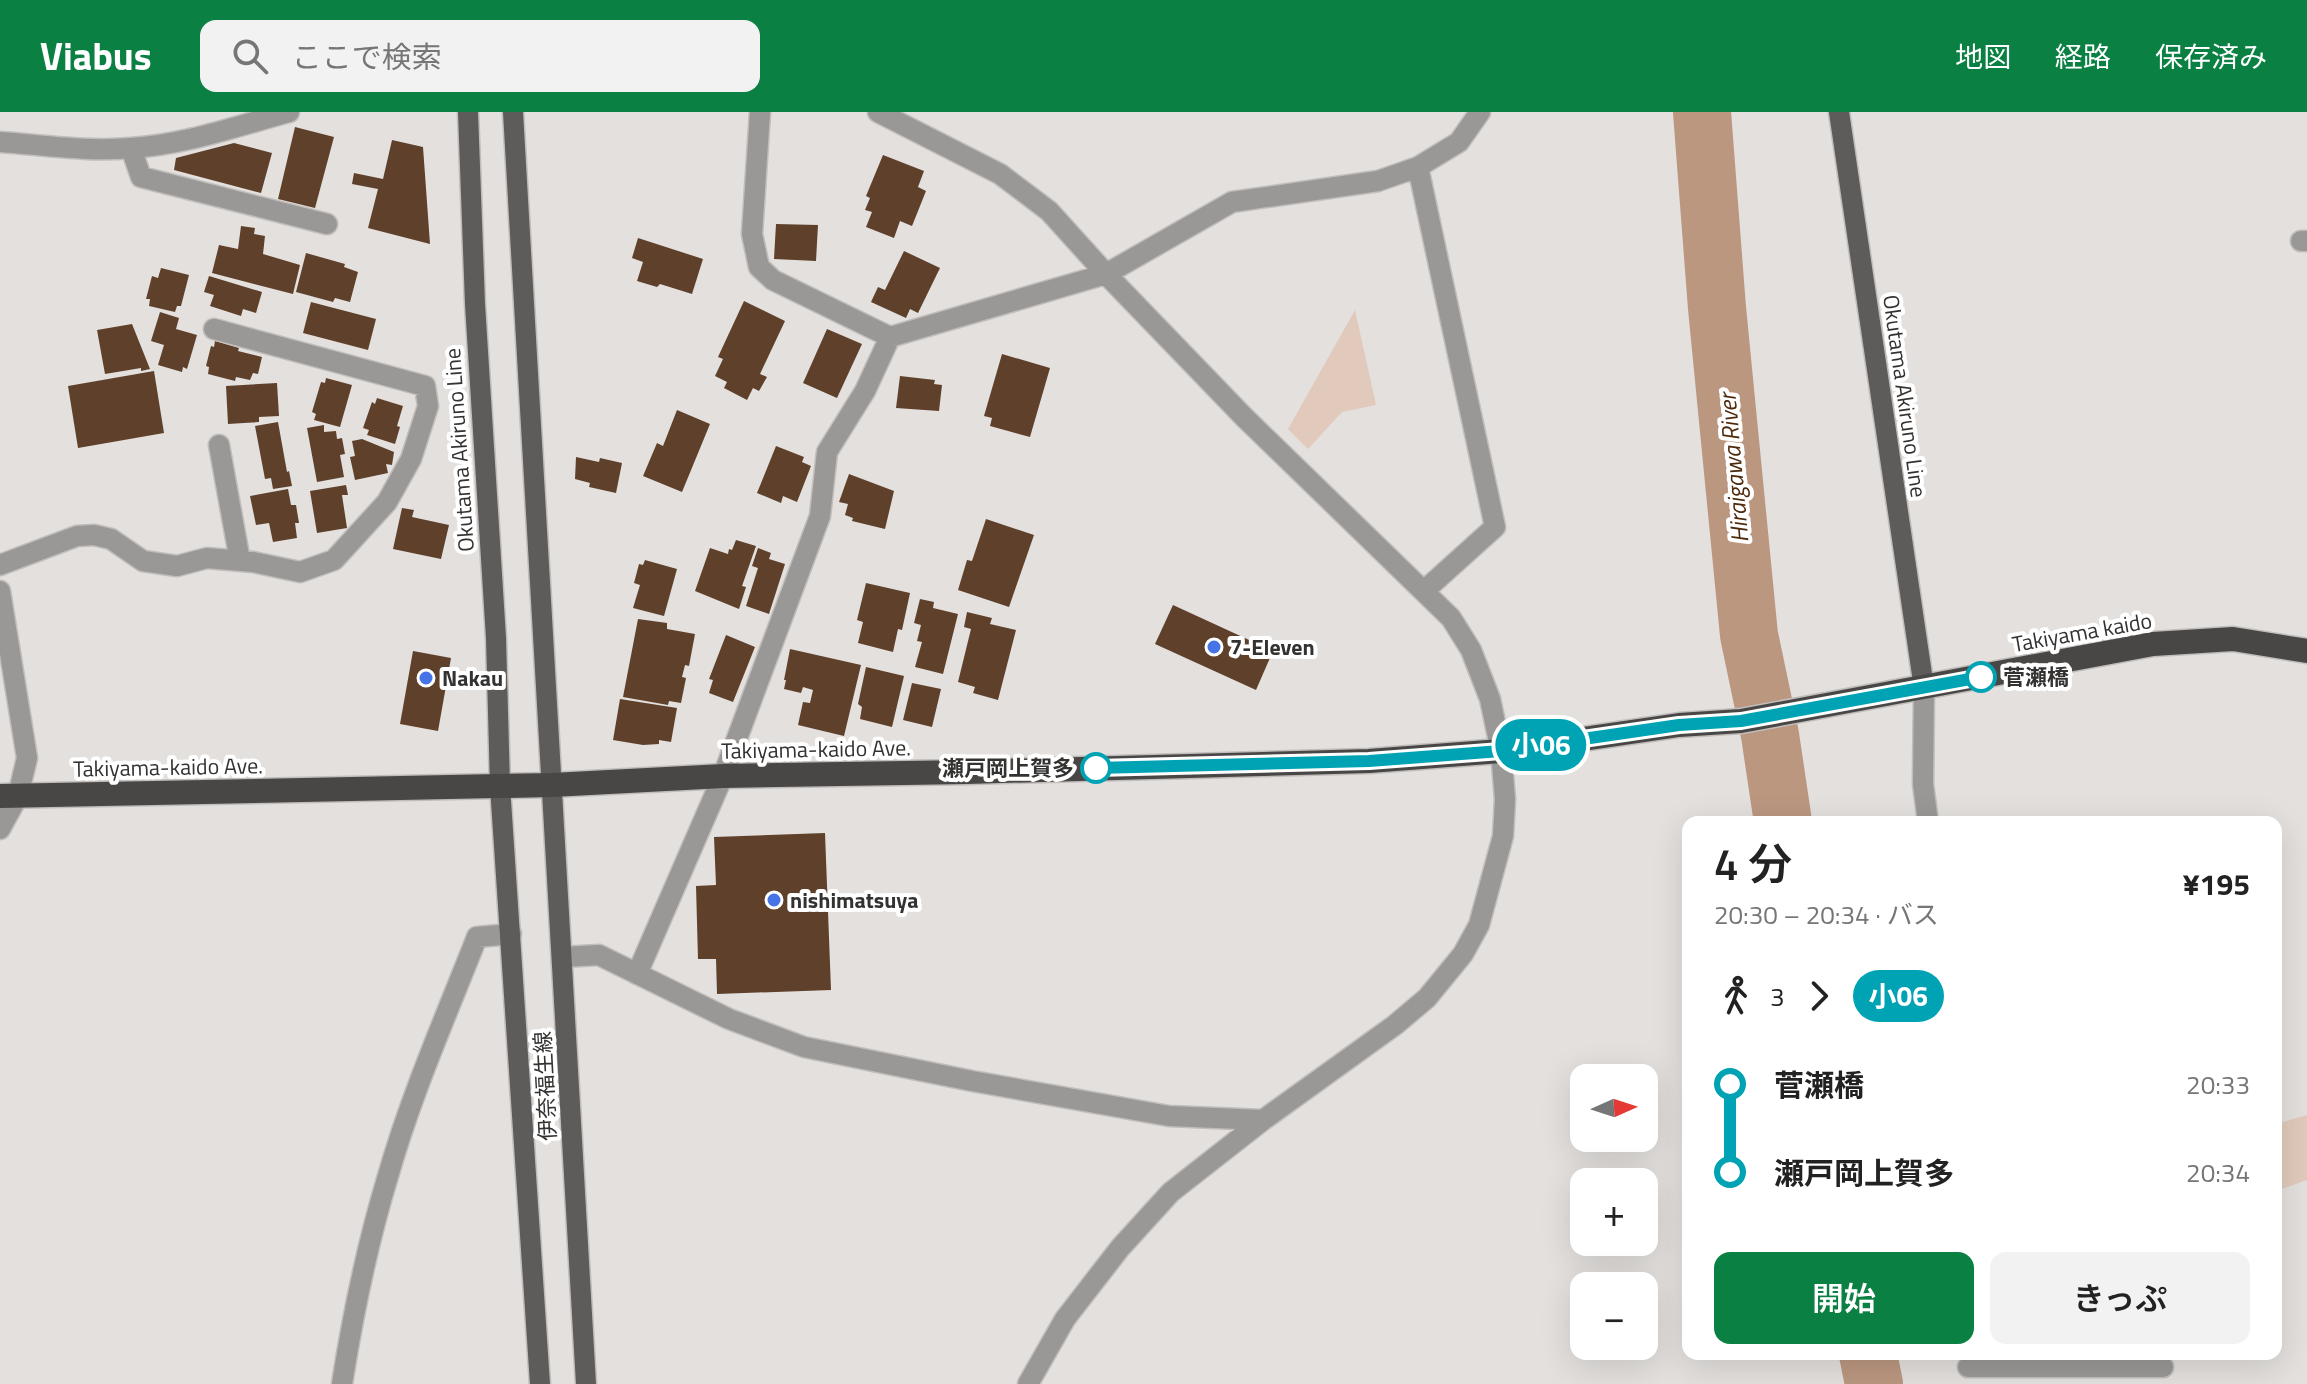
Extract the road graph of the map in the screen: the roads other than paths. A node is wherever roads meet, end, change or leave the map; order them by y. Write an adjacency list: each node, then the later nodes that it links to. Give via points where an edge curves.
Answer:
1 (289, 112): 9 (street)
2 (468, 112): 27 (main road, Okutama Akiruno Line)
3 (513, 112): 26 (main road)
4 (760, 112): 14 (street, via 752,234 759,267 773,280)
5 (878, 112): 12 (street, via 1000,174 1049,211)
6 (1480, 112): 10 (street, via 1459,142)
7 (1839, 112): 22 (main road, Okutama Akiruno Line)
8 (0, 142): 9 (street)
9 (131, 148): 11 (street, via 141,177)
10 (1418, 167): 12 (street, via 1378,181 1232,202); 19 (street, via 1495,527)
11 (327, 224)
12 (1106, 274): 14 (street); 19 (street)
13 (214, 329): 16 (street, via 425,386 428,406 411,459 387,502 334,560 300,572)
14 (890, 337): 25 (street, via 865,391 827,452 820,516)
15 (219, 445): 16 (street)
16 (240, 561): 17 (street, via 207,558 177,566 143,561 111,539 94,535 77,536)
17 (0, 565)
18 (0, 591): 21 (street)
19 (1424, 591): 24 (street, via 1451,618 1471,650 1490,699)
20 (2307, 651): 22 (highway, Takiyama kaido, via 2233,639 2153,644)
21 (7, 678): 28 (street, via 27,758)
22 (1924, 688): 23 (highway, Takiyama kaido, via 1741,721); 29 (street)
23 (1679, 725): 24 (highway, Takiyama-kaido Ave.)
24 (1501, 751): 25 (highway, Takiyama-kaido Ave., via 1369,761); 34 (street, via 1503,836 1479,925 1463,954 1427,998 1395,1025)
25 (723, 776): 26 (highway, Takiyama-kaido Ave.); 33 (street)
26 (552, 785): 27 (highway, Takiyama-kaido Ave.); 32 (main road, 伊奈福生線)
27 (500, 786): 28 (highway, Takiyama-kaido Ave.); 31 (main road, 伊奈福生線)
28 (9, 796): 30 (street)
29 (1927, 816)
30 (0, 829)
31 (511, 934): 38 (street, via 477,937 431,1053 388,1174 354,1310); 39 (main road, 伊奈福生線)
32 (562, 957): 33 (street, via 599,955); 40 (main road, 伊奈福生線)
33 (637, 974): 34 (street, via 729,1019 804,1047 1169,1116)
34 (1263, 1120): 41 (street, via 1171,1192 1120,1248 1065,1319)
35 (2163, 1367): 37 (street)
36 (1968, 1368): 37 (street)
37 (2128, 1375)
38 (342, 1384)
39 (540, 1384)
40 (586, 1384)
41 (1028, 1384)

